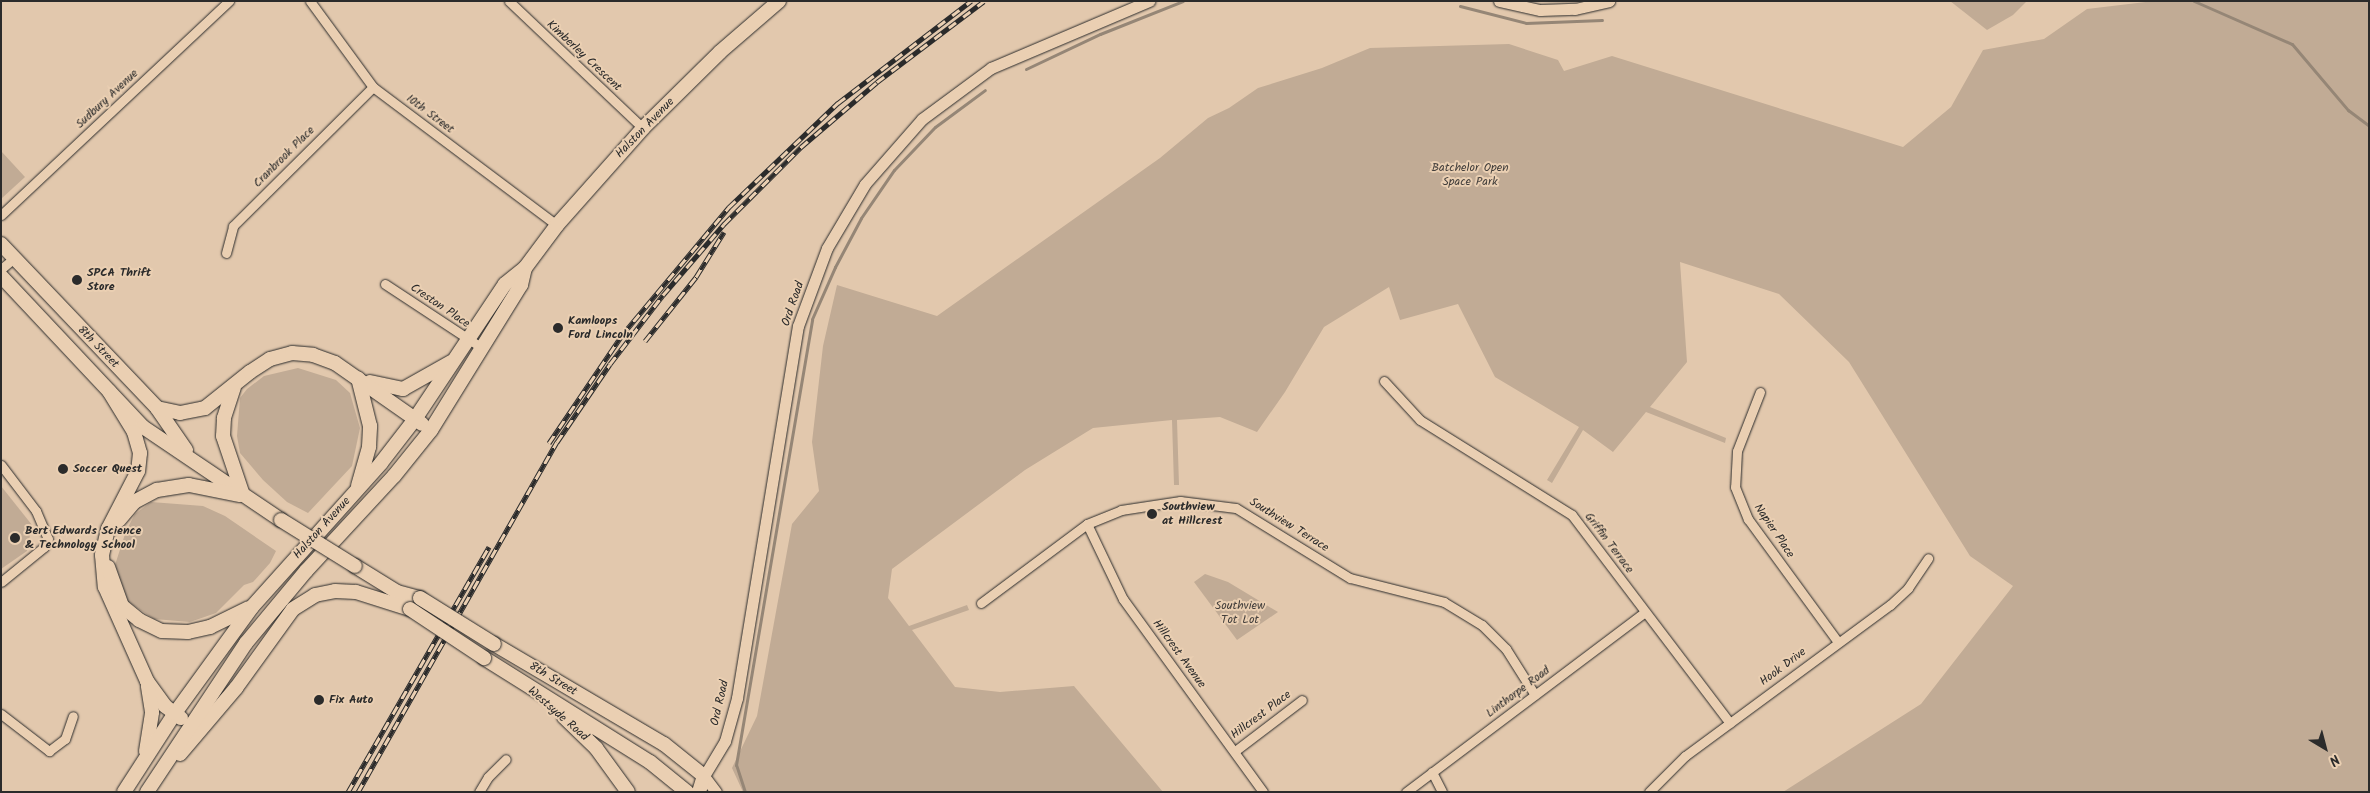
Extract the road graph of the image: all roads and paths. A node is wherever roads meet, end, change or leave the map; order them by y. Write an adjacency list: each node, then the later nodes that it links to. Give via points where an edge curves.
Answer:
1 (230, 1): 10 (street, Sudbury Avenue)
2 (310, 1): 8 (street, 10th Street)
3 (509, 1): 9 (street, Kimberley Crescent)
4 (779, 1): 9 (main road, Halston Avenue, via 720,52)
5 (1149, 1): 56 (street, Ord Road, via 991,68 922,119 865,184 827,248 798,326 737,698 725,740)
6 (1499, 1): 7 (street, via 1540,10 1575,9)
7 (1609, 1)
8 (373, 87): 11 (street, 10th Street); 13 (street, Cranbrook Place, via 233,226)
9 (643, 128): 11 (main road, Halston Avenue)
10 (1, 215)
11 (557, 225): 15 (main road, Halston Avenue)
12 (1, 244): 14 (main road, 8th Street)
13 (226, 253)
14 (14, 258): 16 (street); 27 (main road, 8th Street)
15 (525, 268): 19 (main road, Halston Avenue, via 505,284); 20 (main road, Halston Avenue, via 521,285)
16 (1, 269)
17 (1, 276): 25 (main road, 8th Street)
18 (385, 284): 19 (street, Creston Place)
19 (468, 340): 20 (street, Creston Place); 21 (main road, Halston Avenue)
20 (482, 348): 29 (main road, Halston Avenue)
21 (455, 359): 22 (main road, via 403,388 384,387); 28 (main road, Halston Avenue)
22 (358, 378): 24 (main road, via 335,363 313,355 292,353 270,359); 28 (main road); 32 (main road, via 370,426 369,447)
23 (1384, 381): 41 (street, Griffin Terrace, via 1420,420 1572,515)
24 (234, 387): 27 (main road, via 192,412); 33 (main road, via 224,418 223,436)
25 (109, 391): 30 (main road, 8th Street, via 143,427); 43 (main road, via 134,432 140,453 138,471 108,529 102,555 105,587)
26 (1760, 392): 42 (street, Napier Place, via 1737,450 1735,487 1748,518)
27 (157, 408): 30 (main road, 8th Street)
28 (415, 419): 29 (main road); 32 (main road, Halston Avenue)
29 (431, 430): 51 (main road, Halston Avenue, via 246,643)
30 (189, 455): 33 (main road, 8th Street)
31 (1, 465): 36 (street, via 36,511 48,539 44,547)
32 (356, 490): 39 (main road, Halston Avenue)
33 (244, 496): 37 (main road, 8th Street, bridge); 39 (main road, via 190,485 157,490 134,502 118,522 108,567 122,606 139,620 162,631 188,632 210,627)
34 (1087, 524): 38 (street, Southview Terrace); 45 (street, Southview Terrace, via 1121,510 1180,501 1236,508 1350,578 1444,602 1482,625 1506,649); 52 (street, Hillcrest Avenue, via 1123,599)
35 (1928, 558): 42 (street, Hook Drive, via 1908,588 1890,606)
36 (1, 582)
37 (397, 592): 40 (main road, 8th Street); 56 (main road, 8th Street, bridge, via 420,598 664,744)
38 (981, 603)
39 (252, 606): 48 (main road, Halston Avenue)
40 (410, 609): 44 (main road, 8th Street, bridge); 59 (main road, via 356,592 335,591 315,595 293,608 236,688)
41 (1645, 612): 45 (street, Linthorpe Road); 50 (street, Griffin Terrace)
42 (1838, 642): 50 (street, Hook Drive)
43 (147, 681): 48 (main road); 54 (main road, via 152,712)
44 (524, 685): 57 (main road, 8th Street, via 650,762); 61 (main road, Westsyde Road, via 572,723 596,748)
45 (1535, 695): 55 (street, Linthorpe Road)
46 (1302, 700): 52 (street, Hillcrest Place)
47 (1, 714): 49 (street, via 49,751 66,739)
48 (175, 714): 51 (main road); 54 (main road, Halston Avenue)
49 (73, 716)
50 (1730, 723): 67 (street, Hook Drive, via 1685,756)
51 (190, 724): 59 (main road, Halston Avenue)
52 (1235, 751): 64 (street, Hillcrest Avenue)
53 (506, 759): 60 (street, via 488,777)
54 (144, 760): 58 (main road, Halston Avenue)
55 (1432, 772): 65 (street, Linthorpe Road); 66 (street)
56 (704, 776): 57 (main road); 62 (main road); 63 (street)
57 (684, 790)
58 (124, 792)
59 (148, 792)
60 (479, 792)
61 (628, 792)
62 (699, 792)
63 (716, 792)
64 (1263, 792)
65 (1406, 792)
66 (1442, 792)
67 (1649, 792)

